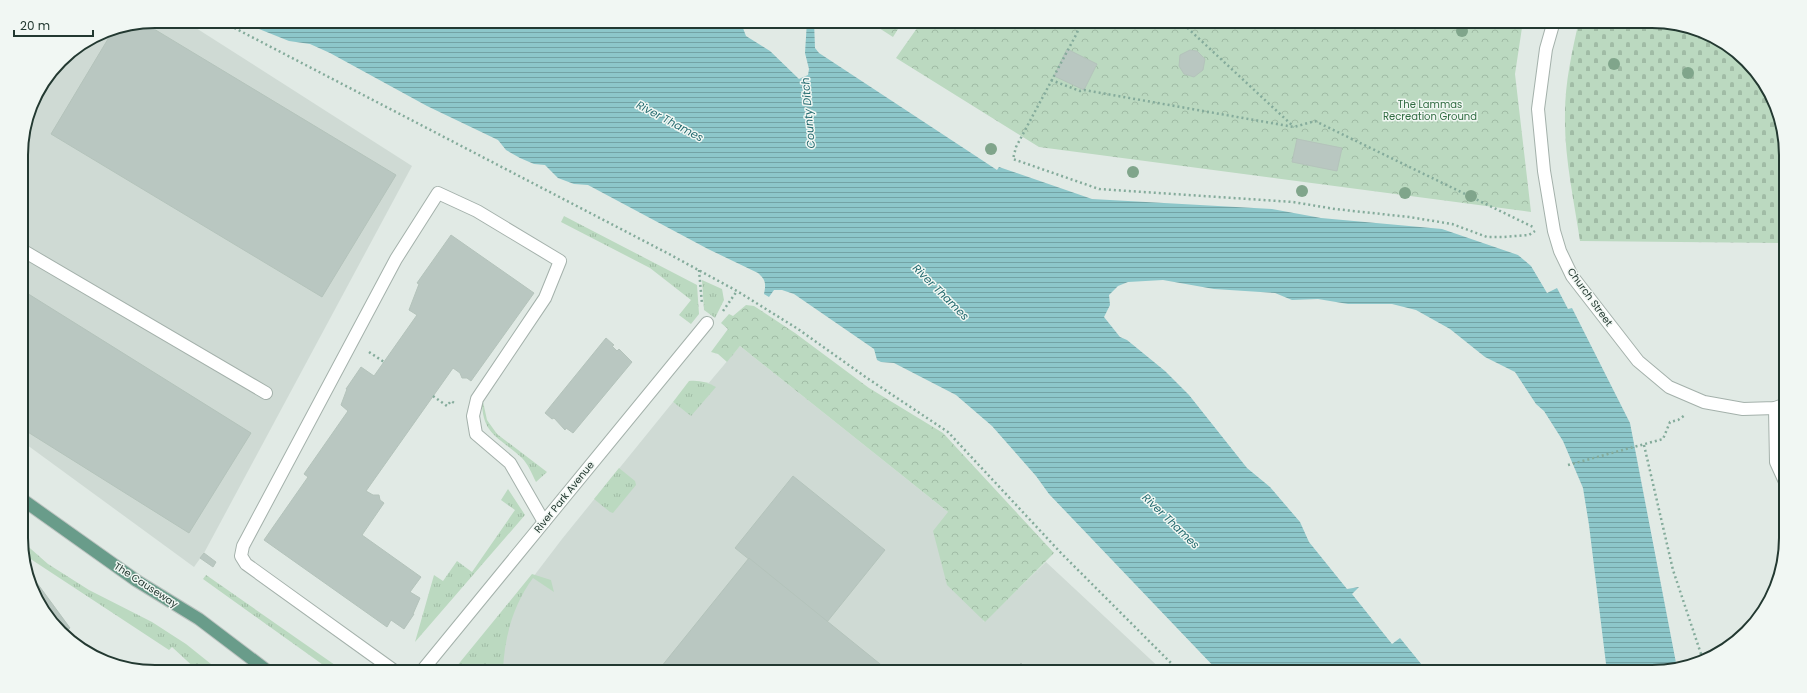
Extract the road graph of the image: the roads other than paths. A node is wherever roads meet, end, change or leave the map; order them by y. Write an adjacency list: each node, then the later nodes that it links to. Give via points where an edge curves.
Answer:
1 (1552, 28): 5 (street, Church Street, via 1546,49 1538,108 1544,171 1554,231 1572,276 1638,361 1669,387 1704,402 1743,408)
2 (28, 254): 4 (street)
3 (707, 323): 9 (street, River Park Avenue)
4 (266, 393)
5 (1779, 406)
6 (1779, 420): 7 (street, via 1776,462)
7 (1779, 469)
8 (28, 504): 10 (main road, The Causeway, via 137,581 199,619)
9 (544, 522): 11 (street, via 510,463 476,434 473,416 477,399 545,298 560,261 477,211 438,193 396,259 243,546 241,556 246,564); 12 (street, River Park Avenue)
10 (260, 665)
11 (386, 665)
12 (427, 665)

